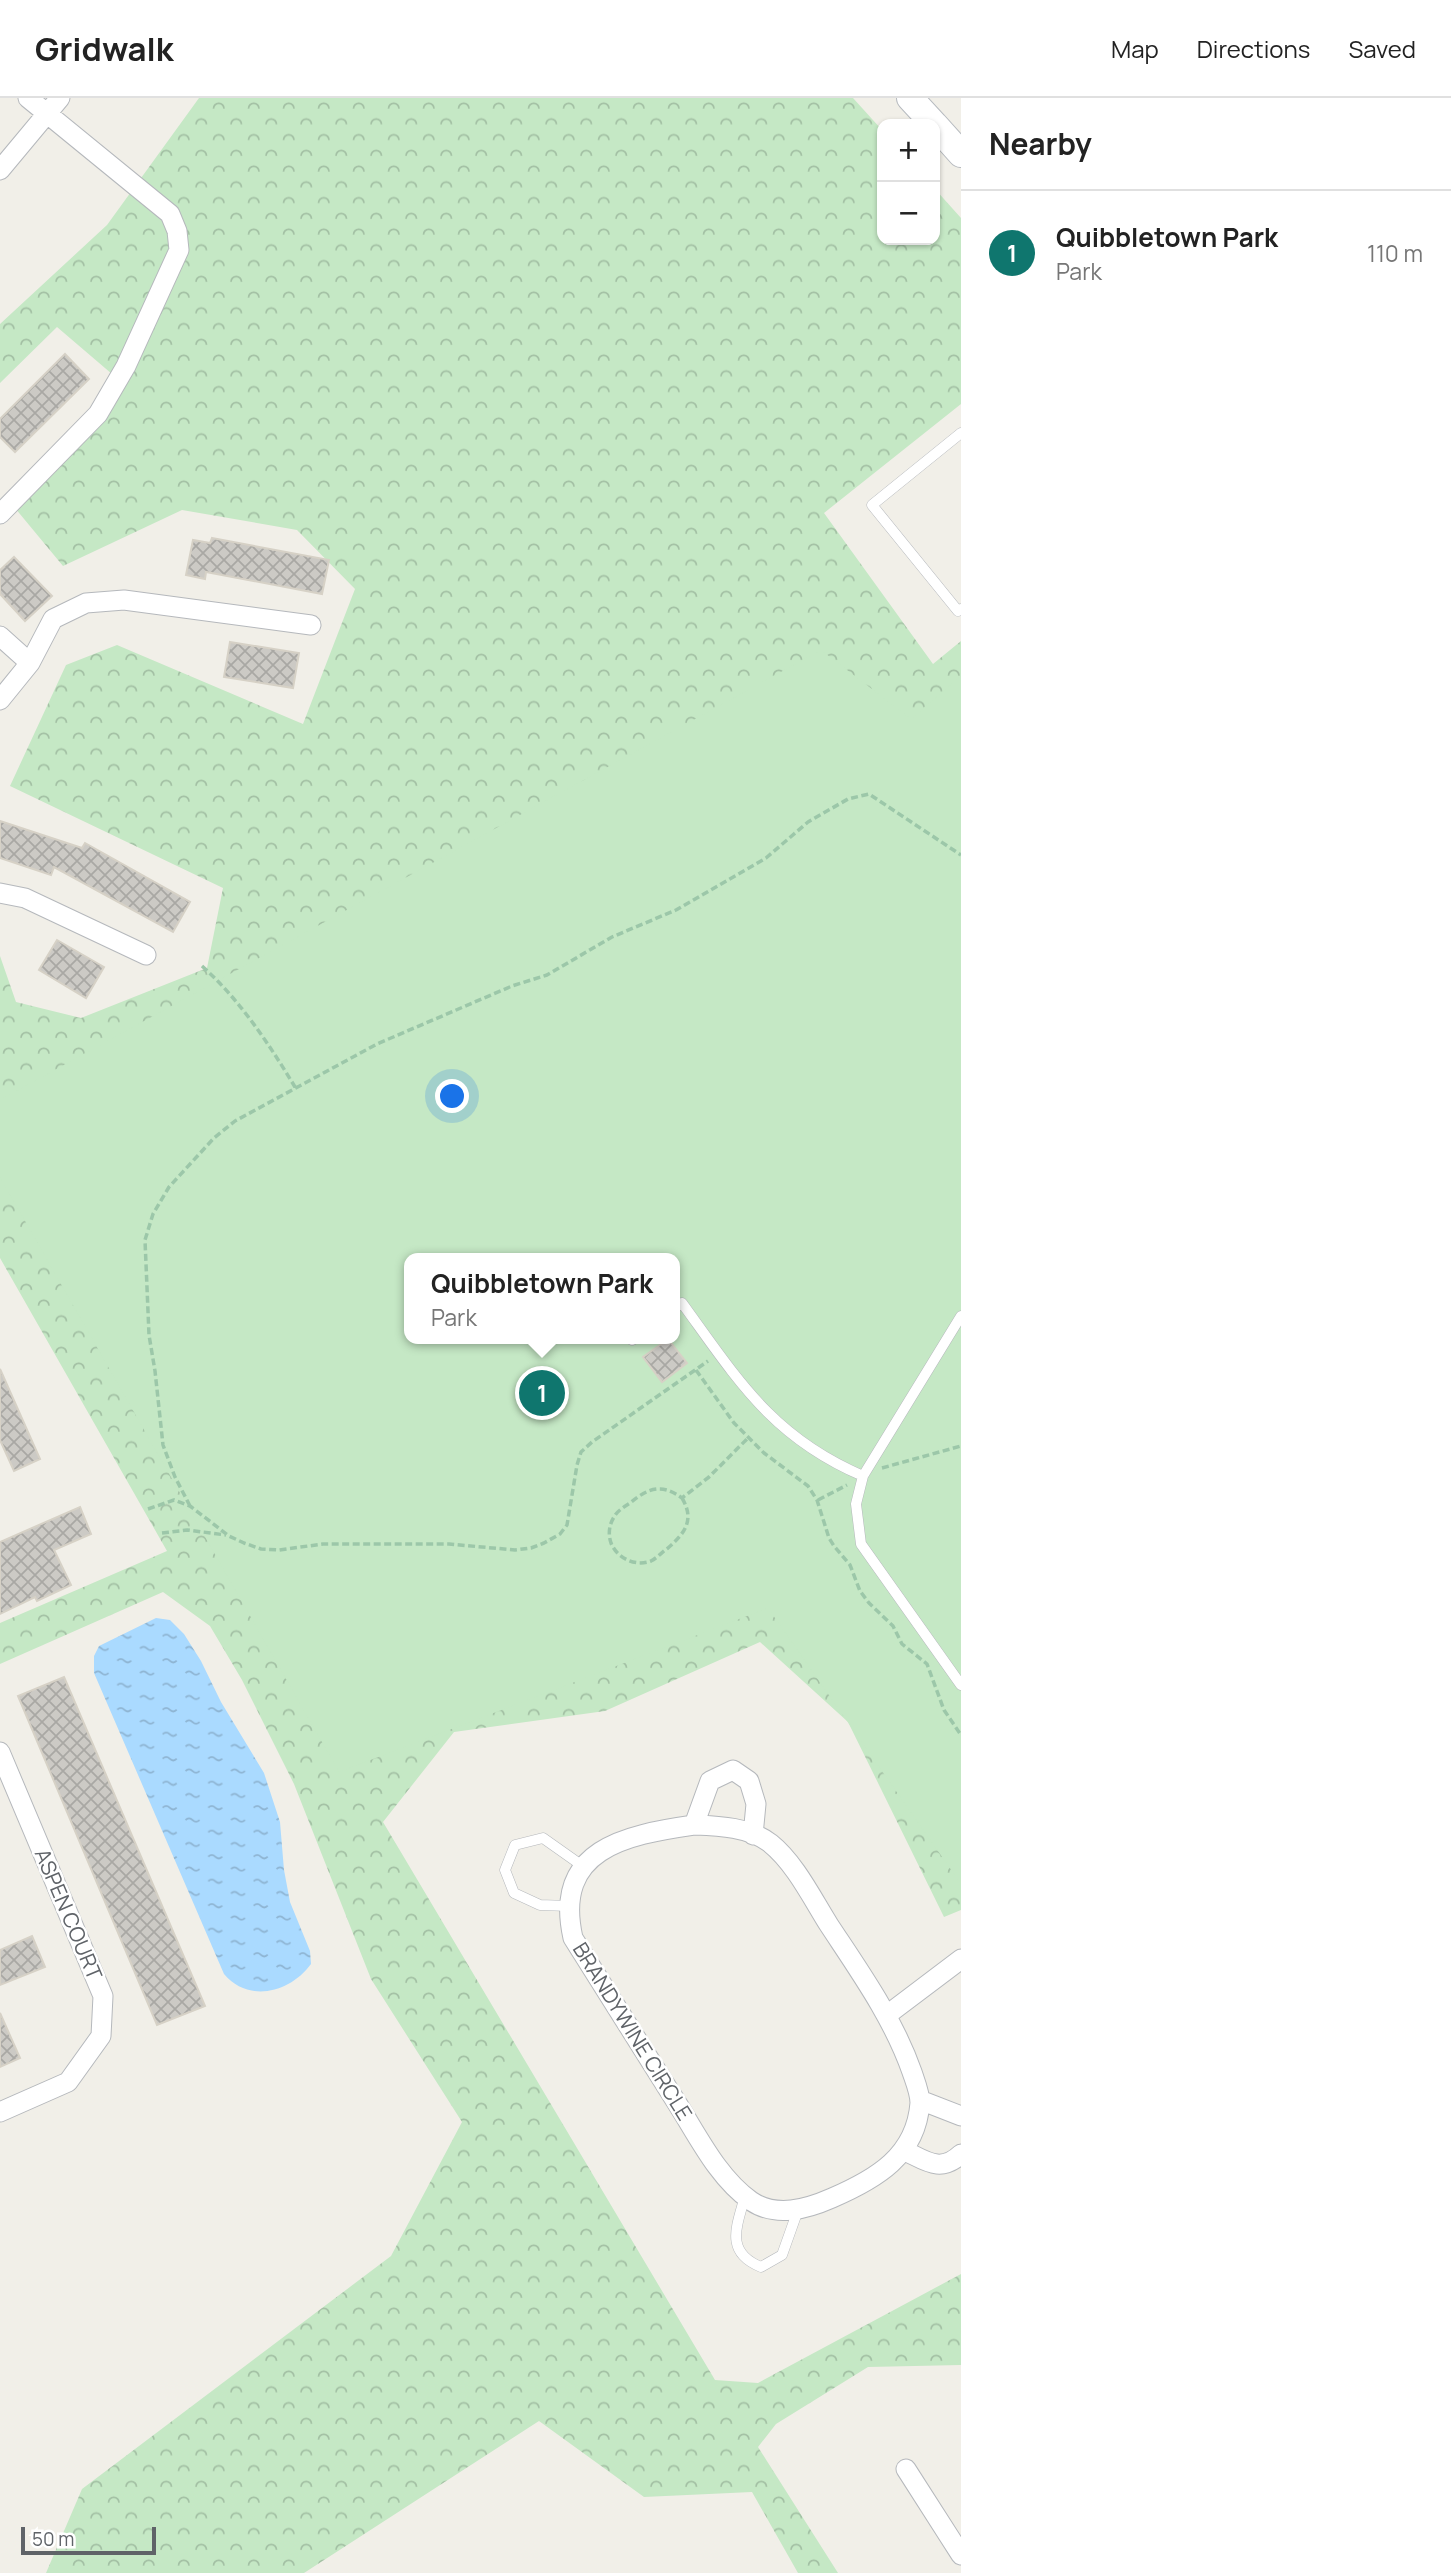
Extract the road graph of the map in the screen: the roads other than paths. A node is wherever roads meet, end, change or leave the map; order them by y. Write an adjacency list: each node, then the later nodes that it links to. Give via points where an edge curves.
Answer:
1 (28, 98): 4 (street)
2 (60, 98): 4 (street)
3 (910, 98): 5 (main road)
4 (47, 114): 8 (street); 10 (street, via 170,214 179,250 127,366 98,414)
5 (929, 119)
6 (940, 131): 7 (main road)
7 (961, 154)
8 (0, 170)
9 (961, 433): 11 (lane, via 872,505 958,611)
10 (0, 514)
11 (961, 609)
12 (310, 625): 14 (street, via 124,600 86,603 53,619)
13 (0, 636): 14 (street)
14 (30, 663): 15 (street)
15 (0, 700)
16 (0, 893): 17 (street, via 25,898)
17 (146, 955)
18 (680, 1304): 20 (lane, via 785,1430 833,1463)
19 (961, 1316): 20 (lane)
20 (863, 1476): 21 (lane, via 856,1504 861,1544)
21 (961, 1685)
22 (0, 1752): 30 (street, ASPEN COURT, via 103,1996 101,2036 68,2082)
23 (694, 1825): 24 (street, BRANDYWINE CIRCLE); 24 (street, via 710,1781 733,1770 749,1781 756,1804); 25 (street, BRANDYWINE CIRCLE, via 615,1842)
24 (753, 1835): 28 (street, BRANDYWINE CIRCLE, via 769,1843 790,1866)
25 (584, 1867): 26 (street, BRANDYWINE CIRCLE, via 576,1878); 26 (lane, via 543,1838 515,1845 505,1870 514,1893 540,1905)
26 (569, 1906): 34 (street, BRANDYWINE CIRCLE, via 573,1938 718,2167)
27 (961, 1959): 28 (street)
28 (887, 2015): 29 (street, BRANDYWINE CIRCLE, via 904,2049)
29 (920, 2100): 31 (street); 32 (street, BRANDYWINE CIRCLE)
30 (0, 2112)
31 (961, 2116)
32 (903, 2150): 33 (street, via 936,2165 952,2162); 35 (street, BRANDYWINE CIRCLE, via 865,2184)
33 (961, 2154)
34 (745, 2195): 35 (street, BRANDYWINE CIRCLE, via 774,2209); 35 (lane, via 735,2232 738,2250 761,2267 782,2255)
35 (798, 2210)
36 (906, 2469): 37 (street)
37 (961, 2555)

